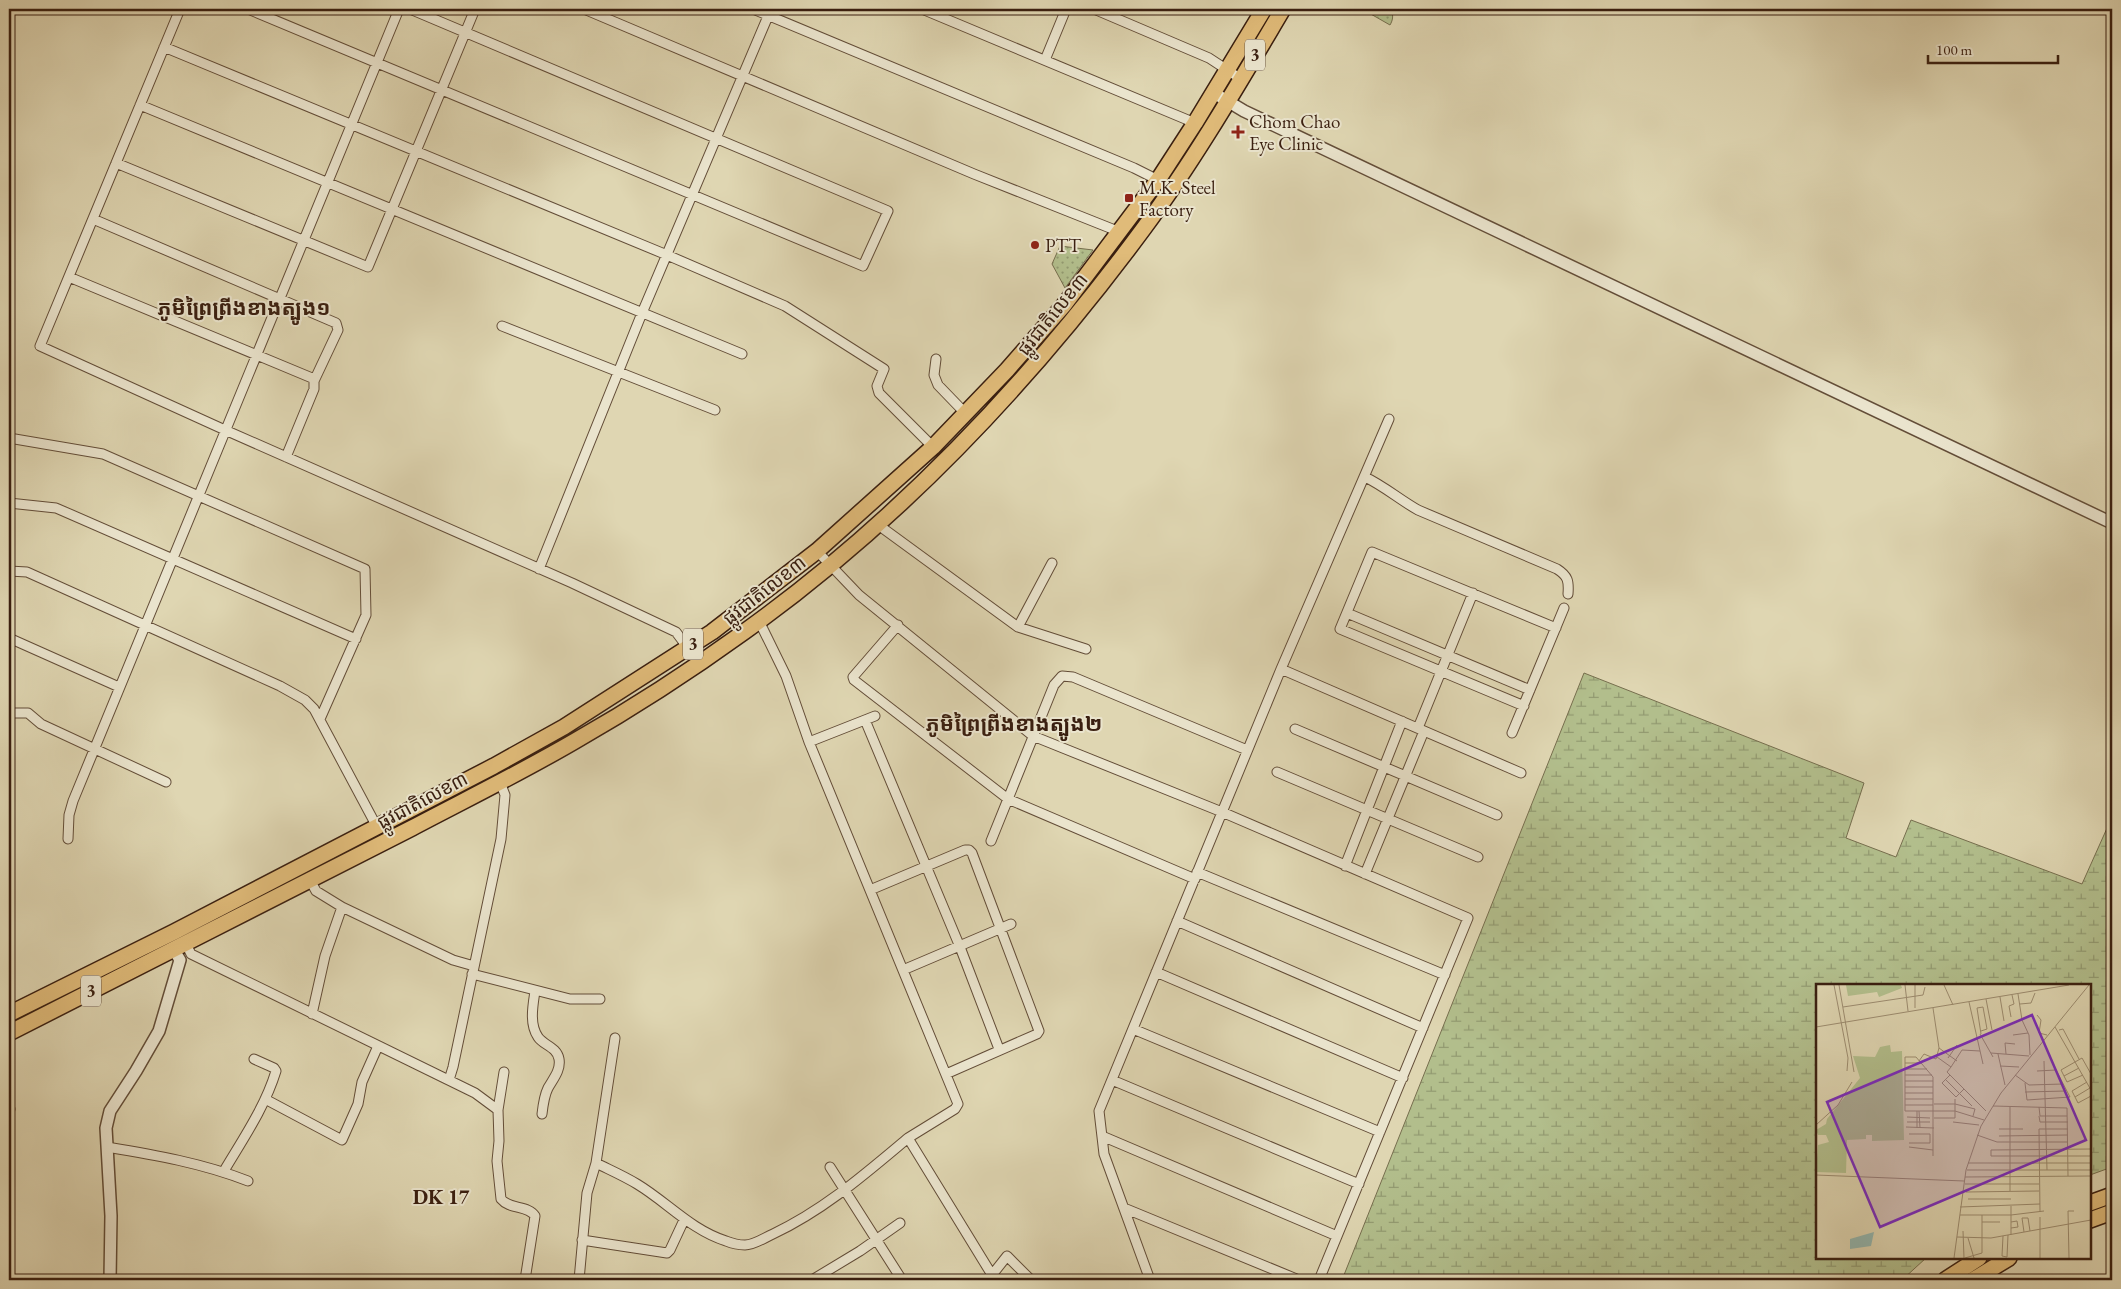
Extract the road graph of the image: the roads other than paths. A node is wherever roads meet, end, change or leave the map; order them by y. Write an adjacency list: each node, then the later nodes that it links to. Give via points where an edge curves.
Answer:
1 (180, 9): 15 (street)
2 (248, 9): 17 (street)
3 (399, 9): 17 (street)
4 (410, 9): 14 (street)
5 (475, 9): 14 (street)
6 (584, 9): 19 (street)
7 (753, 9): 13 (street)
8 (922, 9): 16 (street)
9 (1066, 9): 16 (street)
10 (1094, 9): 18 (street)
11 (1264, 9): 18 (main road, ផ្លូវជាតិលេខ៣ / 3)
12 (1283, 9): 20 (main road, ផ្លូវជាតិលេខ៣ / 3)
13 (770, 12): 19 (street); 30 (street)
14 (465, 32): 21 (street); 27 (street)
15 (164, 47): 24 (street); 26 (street)
16 (1045, 60): 25 (street)
17 (377, 63): 21 (street); 26 (street)
18 (1228, 69): 20 (street); 22 (main road, ផ្លូវជាតិលេខ៣ / 3)
19 (743, 77): 27 (street); 35 (street)
20 (1241, 78): 23 (main road, ផ្លូវជាតិលេខ៣ / 3)
21 (441, 91): 28 (street); 32 (street)
22 (1214, 93): 23 (street); 25 (main road, ផ្លូវជាតិលេខ៣ / 3)
23 (1228, 101): 57 (street); 58 (main road, ផ្លូវជាតិលេខ៣ / 3, via 1145,227 1066,329 979,427)
24 (140, 105): 29 (street); 31 (street)
25 (1195, 123): 30 (main road, ផ្លូវជាតិលេខ៣ / 3)
26 (351, 125): 28 (street); 31 (street)
27 (716, 138): 32 (street); 32 (street, via 888,211 864,266)
28 (416, 152): 33 (street); 37 (street)
29 (116, 163): 34 (street); 36 (street)
30 (1158, 180): 35 (main road, ផ្លូវជាតិលេខ៣ / 3)
31 (327, 183): 33 (street); 36 (street)
32 (692, 195): 37 (street)
33 (392, 210): 36 (street, via 368,267); 40 (street)
34 (93, 218): 38 (street); 39 (street)
35 (1120, 232): 48 (main road, ផ្លូវជាតិលេខ៣ / 3, via 1052,320)
36 (303, 241): 39 (street)
37 (667, 255): 40 (street); 52 (street, via 785,306 884,369 876,386 879,393)
38 (69, 277): 43 (street); 50 (street, via 40,346)
39 (279, 299): 43 (street); 46 (street, via 336,322 338,327)
40 (642, 313): 42 (street); 45 (street)
41 (502, 326): 45 (street)
42 (742, 354)
43 (256, 355): 46 (street); 50 (street)
44 (936, 359): 48 (street, via 934,375 938,385)
45 (618, 372): 47 (street); 63 (street)
46 (314, 381): 53 (street, via 314,389)
47 (715, 410)
48 (966, 414): 52 (main road, ផ្លូវជាតិលេខ៣ / 3)
49 (1389, 419): 54 (street)
50 (225, 430): 53 (street); 55 (street)
51 (9, 438): 55 (street, via 103,454)
52 (933, 447): 59 (main road, ផ្លូវជាតិលេខ៣ / 3)
53 (286, 458): 63 (street)
54 (1365, 477): 66 (street, via 1418,510 1564,573 1569,581); 79 (street)
55 (198, 495): 60 (street); 75 (street, via 365,569 366,615)
56 (9, 503): 60 (street, via 56,508)
57 (2112, 522)
58 (877, 524): 62 (main road, ផ្លូវជាតិលេខ៣ / 3); 72 (street)
59 (818, 551): 62 (street); 76 (main road, ផ្លូវជាតិលេខ៣ / 3)
60 (172, 558): 70 (street); 75 (street)
61 (1052, 563): 72 (street)
62 (830, 564): 69 (main road, ផ្លូវជាតិលេខ៣ / 3); 71 (street, via 859,594)
63 (539, 569): 76 (street, via 676,632)
64 (9, 571): 70 (street, via 27,572)
65 (1473, 593): 68 (street, via 1372,552); 73 (street); 78 (street)
66 (1568, 594)
67 (1564, 608): 73 (street)
68 (1347, 612): 78 (street); 80 (street, via 1340,629)
69 (759, 621): 93 (street, via 786,676); 101 (main road, ផ្លូវជាតិលេខ៣ / 3, via 697,665 587,734)
70 (144, 625): 81 (street); 86 (street, via 293,692 305,700)
71 (898, 625): 92 (street); 102 (street, via 853,676 854,680)
72 (1018, 627): 77 (street)
73 (1556, 628): 82 (street)
74 (9, 638): 81 (street)
75 (356, 639): 86 (street)
76 (688, 648): 107 (main road, ផ្លូវជាតិលេខ៣ / 3, via 564,727)
77 (1086, 649)
78 (1448, 655): 80 (street); 82 (street)
79 (1281, 668): 88 (street); 95 (street)
80 (1441, 671): 83 (street); 90 (street)
81 (119, 687): 94 (street)
82 (1530, 690): 83 (street)
83 (1524, 706): 91 (street)
84 (9, 713): 94 (street, via 28,713 41,724)
85 (875, 716): 87 (street)
86 (320, 719): 107 (street)
87 (865, 720): 93 (street); 112 (street)
88 (1402, 721): 90 (street); 96 (street)
89 (1295, 729): 96 (street)
90 (1421, 730): 98 (street); 99 (street)
91 (1512, 734)
92 (1033, 736): 95 (street, via 1054,685 1062,676 1073,677); 102 (street); 104 (street)
93 (809, 742): 116 (street)
94 (93, 749): 100 (street); 108 (street, via 72,801)
95 (1247, 750): 104 (street)
96 (1384, 767): 99 (street); 103 (street)
97 (1277, 772): 103 (street)
98 (1521, 773)
99 (1406, 776): 105 (street); 106 (street)
100 (166, 782)
101 (500, 782): 115 (main road, ផ្លូវជាតិលេខ៣ / 3); 123 (street, via 505,795 501,839)
102 (1008, 799): 109 (street); 114 (street)
103 (1367, 810): 106 (street); 111 (street)
104 (1222, 812): 111 (street); 114 (street)
105 (1497, 815)
106 (1388, 819): 110 (street); 113 (street)
107 (377, 827): 129 (main road, ផ្លូវជាតិលេខ៣ / 3)
108 (68, 839)
109 (991, 841)
110 (1478, 858)
111 (1345, 866): 113 (street)
112 (925, 867): 116 (street); 120 (street, via 970,850); 121 (street)
113 (1365, 874): 126 (street, via 1468,918)
114 (1196, 875): 118 (street); 126 (street)
115 (310, 880): 117 (street, via 316,891); 122 (main road, ផ្លូវជាតិលេខ៣ / 3)
116 (870, 890): 124 (street)
117 (342, 907): 123 (street); 130 (street, via 325,956)
118 (1177, 921): 125 (street); 131 (street)
119 (1010, 924): 120 (street)
120 (1000, 930): 121 (street); 136 (street, via 1040,1031)
121 (960, 947): 124 (street); 136 (street)
122 (183, 952): 130 (street); 133 (main road, ផ្លូវជាតិលេខ៣ / 3); 151 (street, via 159,1031 110,1111 106,1128)
123 (473, 970): 127 (street); 141 (street)
124 (903, 970): 139 (street)
125 (1156, 972): 132 (street); 140 (street)
126 (1445, 975): 131 (street)
127 (535, 990): 128 (street, via 570,1000); 147 (street, via 532,1008 534,1029 559,1058)
128 (600, 999)
129 (9, 1014)
130 (312, 1014): 135 (street)
131 (1423, 1028): 140 (street)
132 (1133, 1029): 142 (street); 148 (street)
133 (9, 1033)
134 (615, 1038): 152 (street)
135 (378, 1046): 141 (street); 143 (street, via 342,1140)
136 (999, 1049): 139 (street)
137 (254, 1059): 143 (street, via 276,1071)
138 (504, 1072): 145 (street)
139 (946, 1074): 150 (street, via 958,1108)
140 (1403, 1078): 148 (street)
141 (449, 1080): 145 (street)
142 (1112, 1080): 149 (street, via 1099,1111); 156 (street)
143 (265, 1099): 154 (street, via 254,1124)
144 (9, 1107): 146 (street)
145 (498, 1110): 173 (street, via 497,1161 501,1199 510,1206 530,1210 535,1216)
146 (9, 1113)
147 (542, 1114)
148 (1380, 1132): 156 (street)
149 (1102, 1136): 160 (street, via 1104,1154); 165 (street)
150 (908, 1138): 157 (street); 170 (street)
151 (107, 1147): 154 (street); 172 (street)
152 (596, 1163): 162 (street, via 638,1184); 166 (street, via 587,1193)
153 (830, 1167): 157 (street)
154 (224, 1171): 155 (street)
155 (248, 1181)
156 (1359, 1184): 165 (street)
157 (845, 1191): 162 (street, via 787,1228 746,1245 726,1241); 167 (street)
158 (2112, 1195): 159 (main road)
159 (2091, 1203)
160 (1124, 1208): 171 (street); 178 (street)
161 (2112, 1212): 163 (main road)
162 (684, 1220): 166 (street, via 667,1253)
163 (2091, 1220)
164 (900, 1223): 167 (street)
165 (1337, 1236): 179 (street)
166 (582, 1240): 174 (street)
167 (876, 1240): 175 (street); 176 (street)
168 (1978, 1259): 180 (main road)
169 (2007, 1259): 181 (main road)
170 (990, 1278): 177 (street, via 1006,1256)
171 (1152, 1279)
172 (110, 1280)
173 (525, 1280)
174 (578, 1280)
175 (812, 1280)
176 (902, 1280)
177 (1032, 1280)
178 (1298, 1280)
179 (1319, 1280)
180 (1945, 1280)
181 (1973, 1280)

